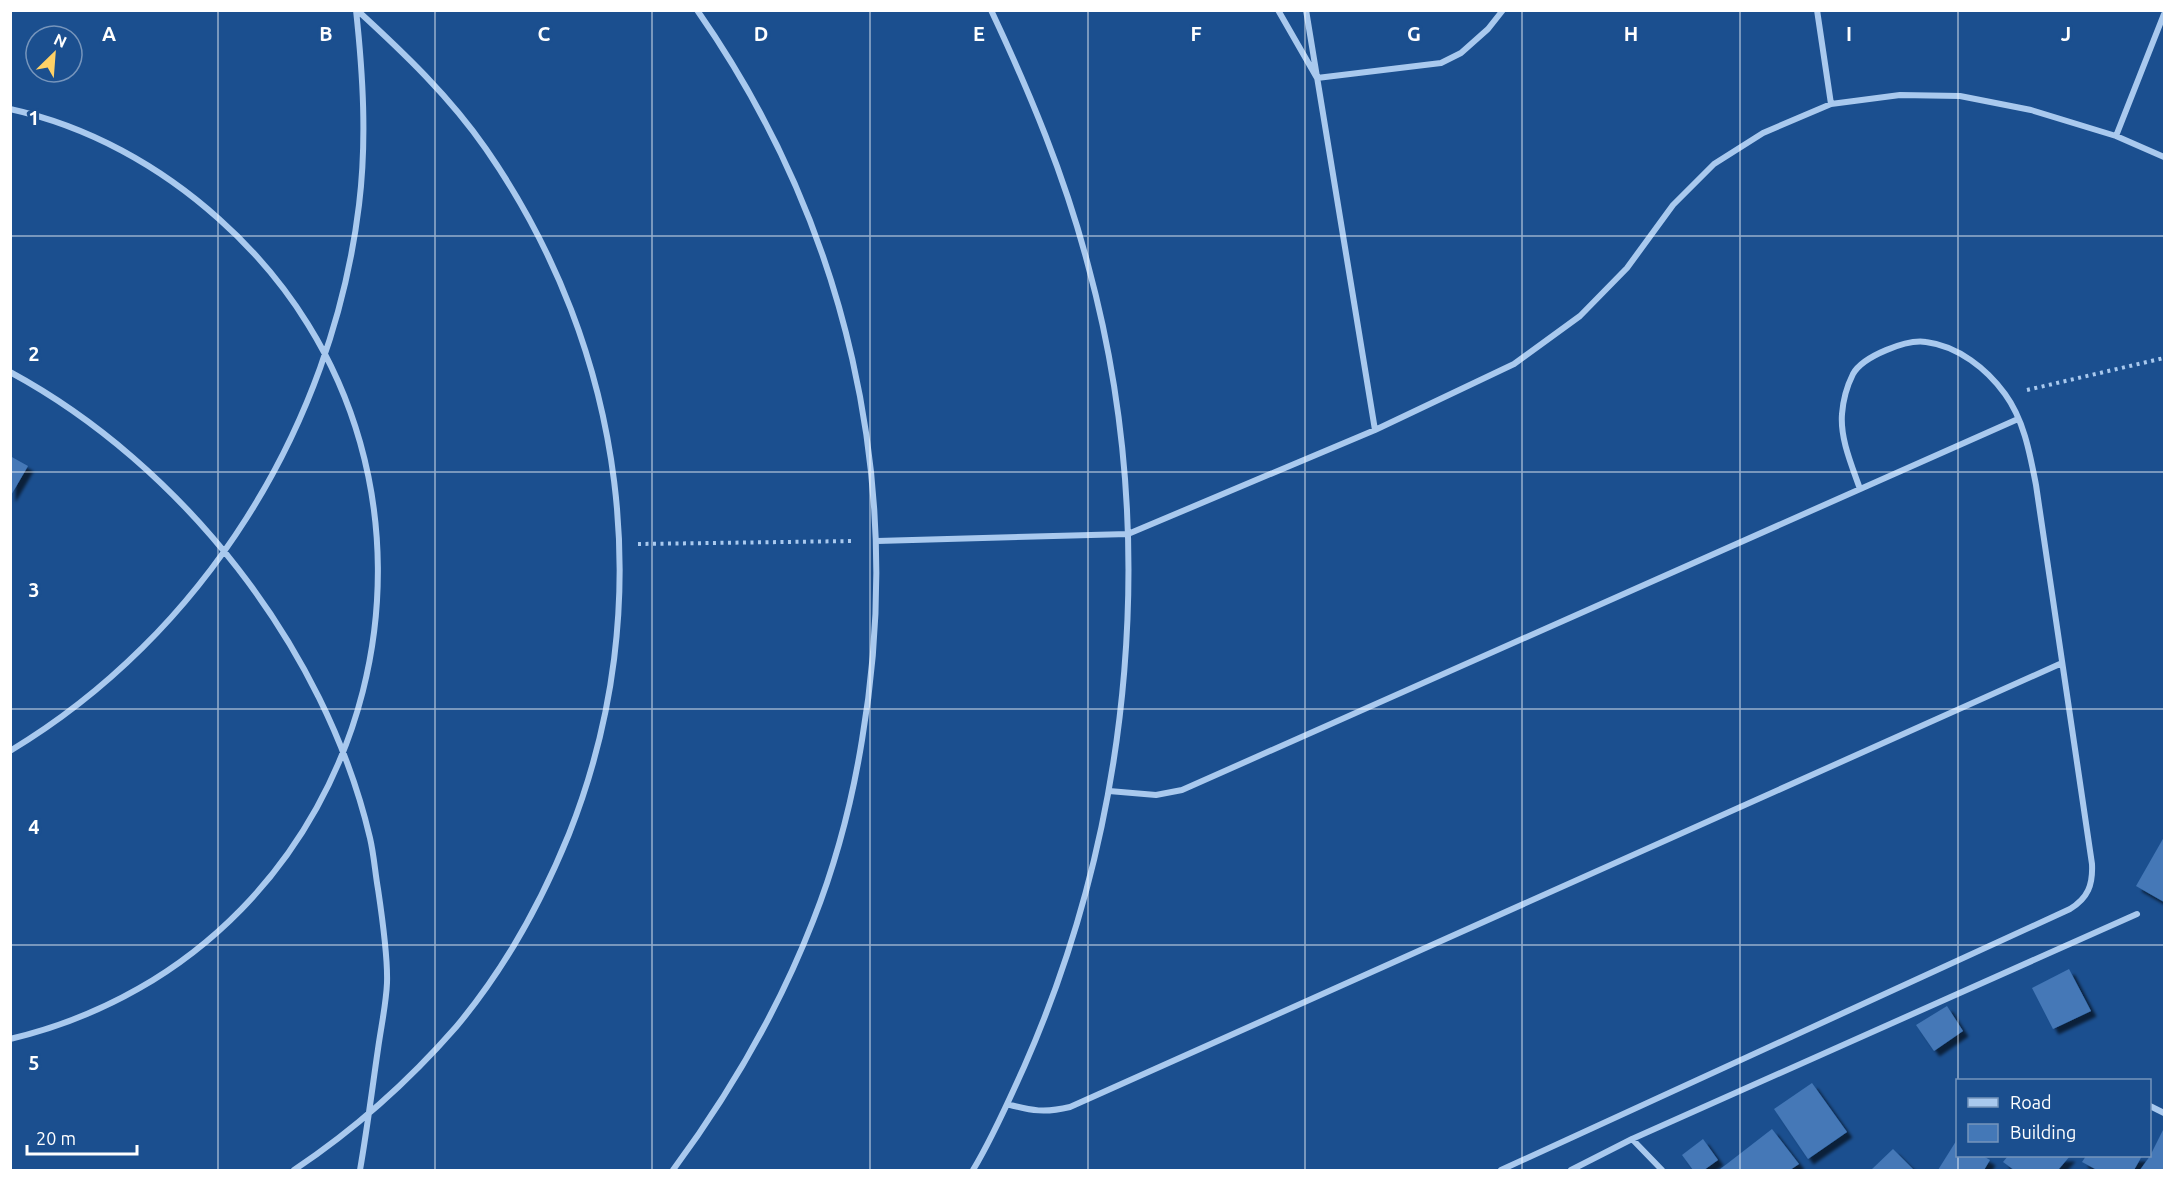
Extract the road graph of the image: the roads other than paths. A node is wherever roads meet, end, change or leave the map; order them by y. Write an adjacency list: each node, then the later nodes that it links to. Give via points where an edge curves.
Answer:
1 (356, 10): 14 (street, via 363,74 359,204 349,268); 29 (street, via 446,98 485,147 549,256 574,314 608,435 619,544 618,623 611,685 580,807 557,865 529,921 458,1024)
2 (697, 10): 20 (street, via 752,97 783,158 833,285 864,418)
3 (991, 10): 19 (street, via 1046,134 1089,267 1117,404)
4 (1278, 10): 9 (street)
5 (1306, 10): 9 (street)
6 (1503, 10): 9 (street, via 1461,53 1441,63)
7 (1816, 10): 10 (street)
8 (2164, 14): 12 (street)
9 (1317, 78): 17 (street)
10 (1831, 104): 12 (street, via 1900,95 1960,96 2031,110); 17 (street, via 1763,134 1714,164 1673,205 1627,268 1580,316 1514,364)
11 (10, 109): 14 (street, via 69,127 115,147 199,201 270,271)
12 (2116, 136): 13 (street)
13 (2164, 157)
14 (324, 354): 21 (street, via 312,392 285,451); 24 (street, via 359,440 377,530 377,599 370,668)
15 (10, 372): 21 (street, via 86,419 136,459)
16 (2018, 419): 18 (street); 18 (street, via 2006,395 1989,375 1946,347 1924,341 1871,357 1854,372 1841,416 1844,441); 22 (street, via 2036,485)
17 (1375, 430): 19 (street)
18 (1860, 489): 25 (street, via 1182,790 1156,795)
19 (1128, 534): 20 (street); 25 (street, via 1124,682)
20 (877, 541): 33 (street, via 876,629 868,703 856,777 838,849 785,988 740,1072)
21 (225, 551): 23 (street, via 177,612 132,658 83,701); 24 (street, via 298,659)
22 (2062, 663): 28 (street, via 1070,1107 1051,1112); 35 (street, via 2092,864 2091,884 2085,898 2070,909)
23 (10, 751)
24 (343, 755): 27 (street, via 292,849 239,912 203,944 125,996 81,1017); 29 (street, via 370,838 387,983)
25 (1109, 791): 28 (street, via 1083,907 1054,993)
26 (2137, 914): 30 (street)
27 (10, 1039)
28 (1008, 1104): 34 (street)
29 (369, 1114): 31 (street); 32 (street)
30 (1632, 1139): 36 (street); 37 (street)
31 (294, 1170)
32 (360, 1170)
33 (673, 1170)
34 (973, 1170)
35 (1502, 1170)
36 (1571, 1170)
37 (1662, 1170)

